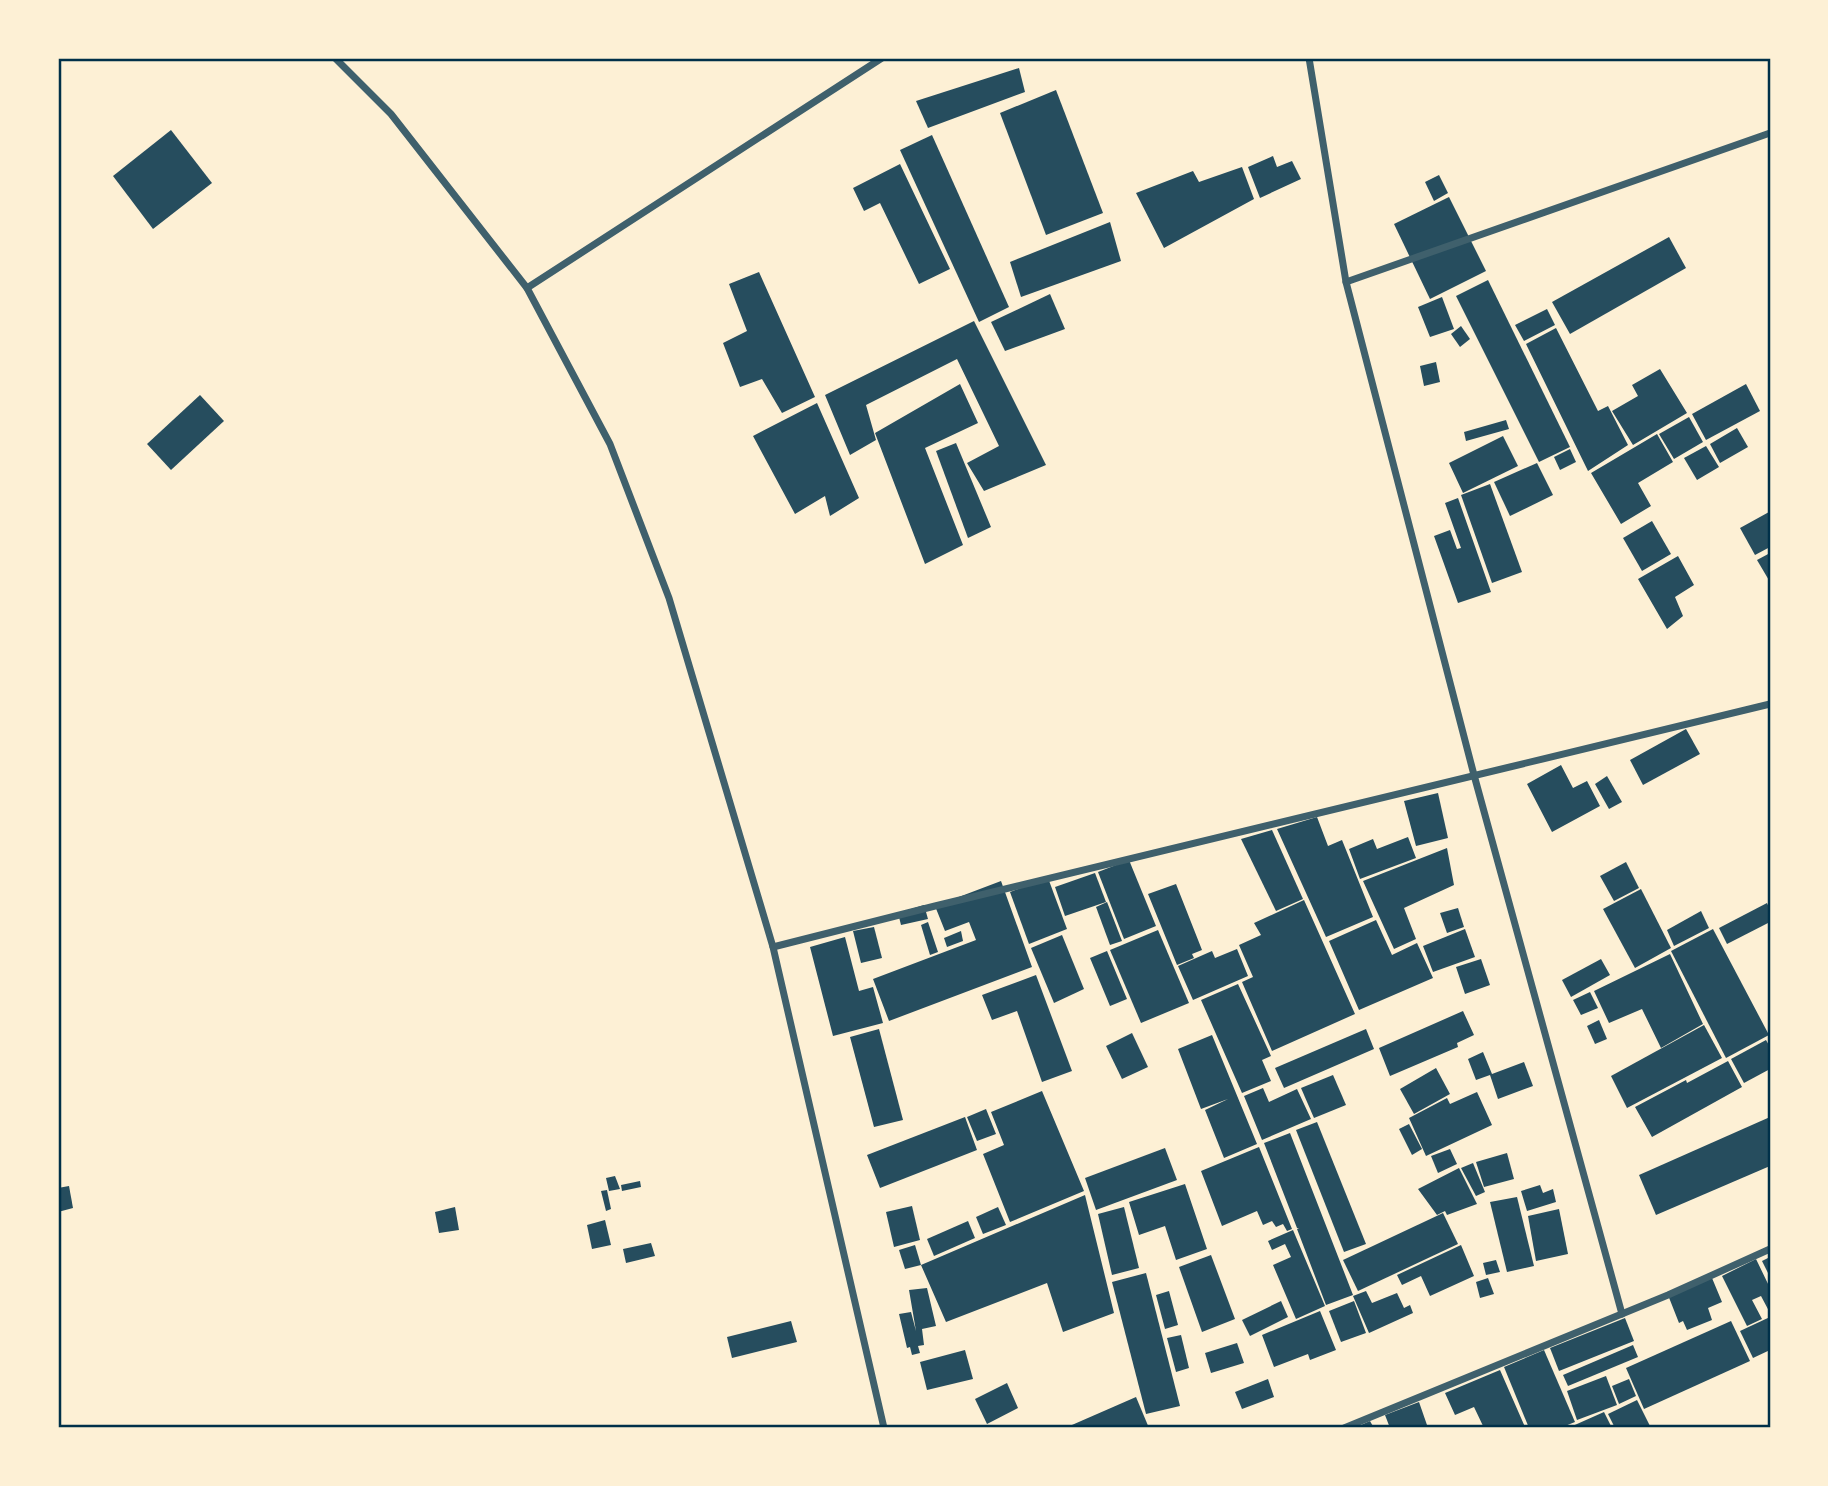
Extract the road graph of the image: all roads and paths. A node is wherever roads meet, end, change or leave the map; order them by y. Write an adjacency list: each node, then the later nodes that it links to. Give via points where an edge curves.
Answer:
1 (335, 58): 6 (street, via 391,114)
2 (882, 58): 6 (street)
3 (1309, 58): 5 (street)
4 (1770, 133): 5 (street)
5 (1346, 282): 8 (street)
6 (527, 288): 9 (street, via 610,444 669,598)
7 (1770, 704): 8 (street)
8 (1474, 775): 9 (street); 11 (street)
9 (773, 947): 12 (street)
10 (1770, 1249): 11 (street)
11 (1622, 1314): 13 (street)
12 (884, 1428)
13 (1343, 1428)

